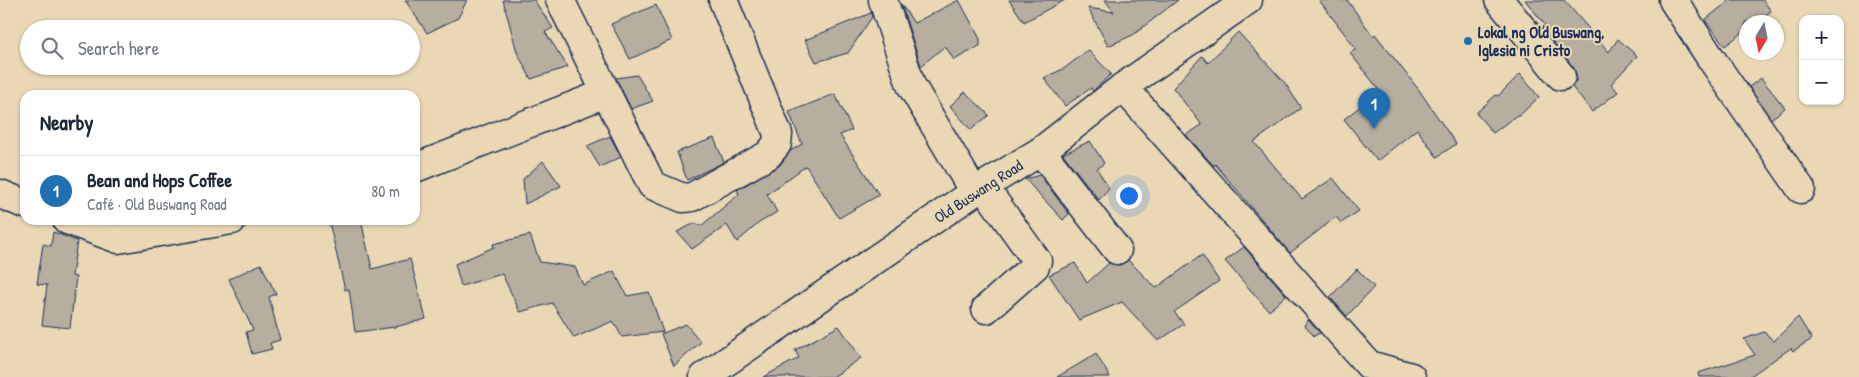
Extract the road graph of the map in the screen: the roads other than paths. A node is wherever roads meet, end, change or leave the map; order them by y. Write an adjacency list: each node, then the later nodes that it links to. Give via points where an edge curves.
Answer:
1 (560, 0): 9 (street)
2 (723, 0): 9 (street, via 778,134 777,144 768,155 692,198 683,198 652,185)
3 (1248, 0): 8 (street, Old Buswang Road)
4 (1499, 0): 7 (street)
5 (1673, 0): 13 (street)
6 (890, 3): 12 (street, via 911,85)
7 (1561, 76)
8 (1123, 87): 10 (street, Old Buswang Road); 20 (street, via 1369,365)
9 (606, 93): 11 (street)
10 (1041, 151): 12 (street, Old Buswang Road); 18 (street)
11 (420, 166)
12 (979, 189): 19 (street, via 1037,261); 21 (street, Old Buswang Road)
13 (1801, 190)
14 (0, 194): 15 (street)
15 (20, 202)
16 (80, 225): 17 (street, via 118,239)
17 (202, 225)
18 (1116, 250)
19 (986, 309)
20 (1399, 375)
21 (704, 377)

